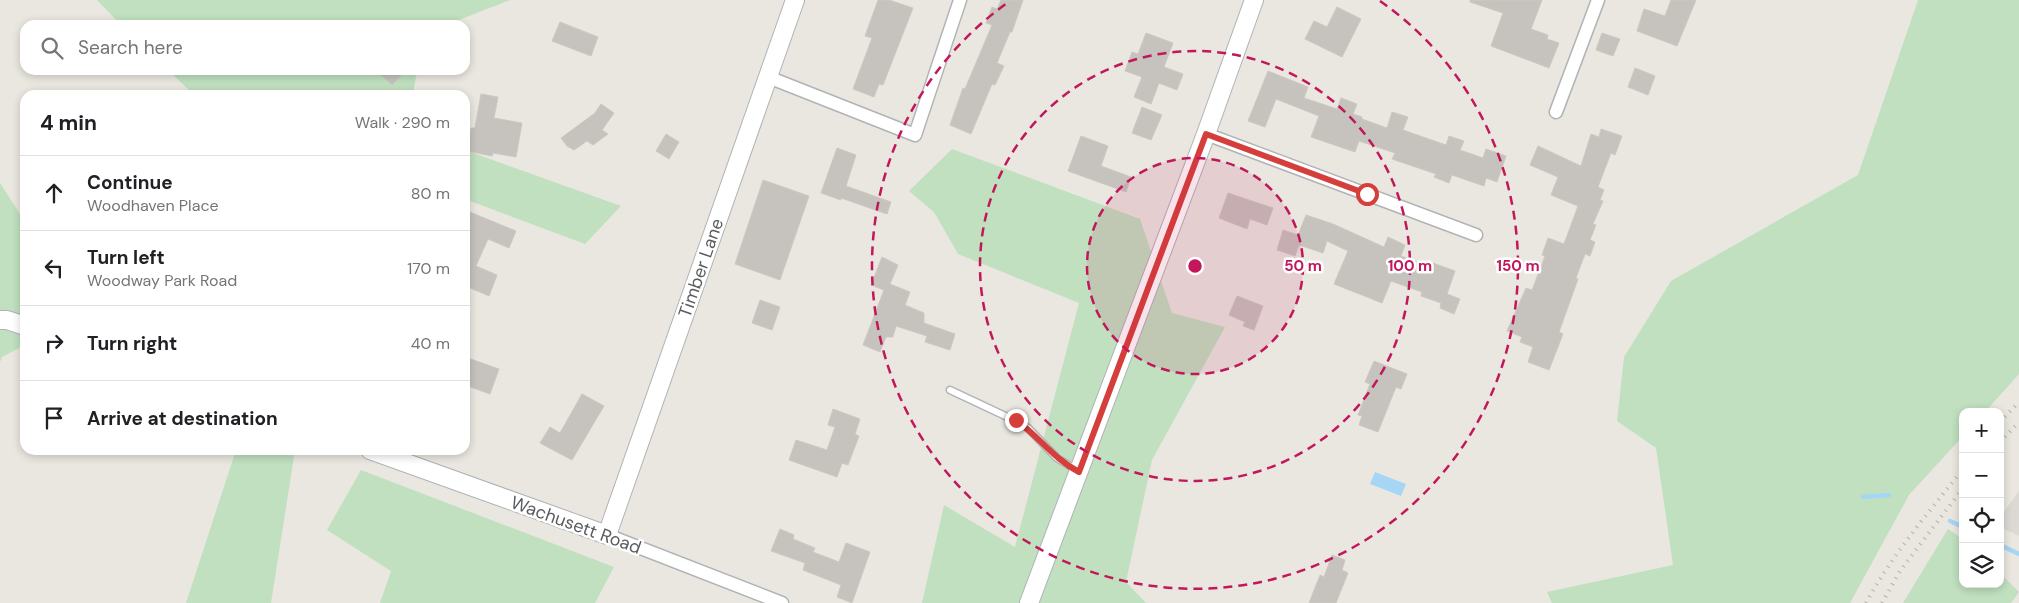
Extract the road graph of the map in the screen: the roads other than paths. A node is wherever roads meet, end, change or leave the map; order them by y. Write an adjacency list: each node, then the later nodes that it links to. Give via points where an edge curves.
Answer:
1 (796, 0): 5 (street, Timber Lane)
2 (960, 0): 5 (street, via 915,135)
3 (1254, 0): 7 (street)
4 (1598, 0): 6 (street)
5 (768, 77): 14 (street, Timber Lane)
6 (1556, 112)
7 (1206, 134): 8 (street); 13 (street)
8 (1476, 235)
9 (0, 320): 10 (street)
10 (20, 324)
11 (950, 390): 13 (lane, via 1016,420 1057,458)
12 (384, 455): 14 (street, Wachusett Road)
13 (1079, 472): 16 (street)
14 (607, 536): 15 (street, Wachusett Road)
15 (782, 603)
16 (1029, 603)

